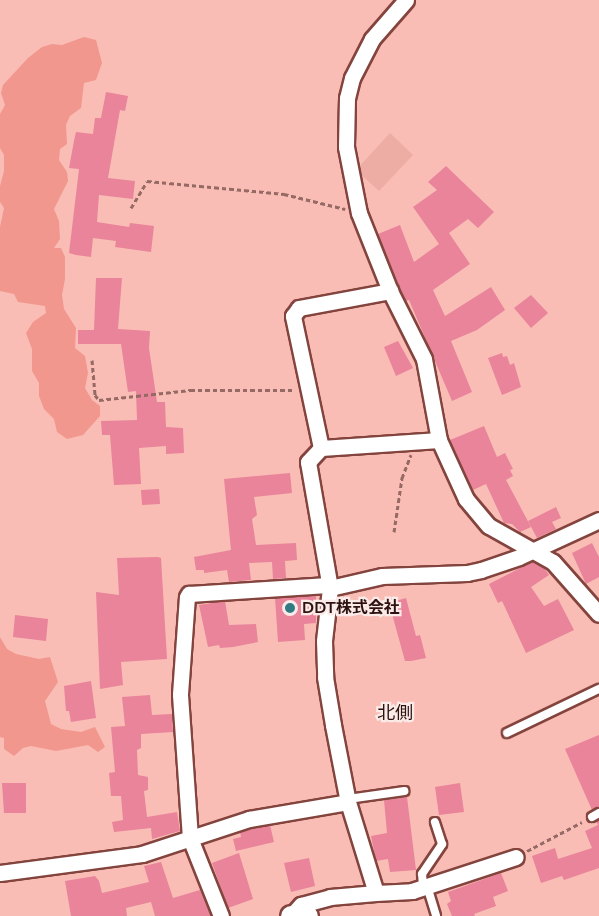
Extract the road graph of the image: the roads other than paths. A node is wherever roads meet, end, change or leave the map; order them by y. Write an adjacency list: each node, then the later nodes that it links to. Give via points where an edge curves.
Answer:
1 (406, 0): 2 (street, via 372,39 352,78 347,98 346,147 358,213)
2 (390, 291): 3 (street, via 424,359); 4 (street, via 299,308 293,316)
3 (439, 440): 4 (street); 6 (street, via 466,499 489,526)
4 (321, 448): 7 (street, via 308,462)
5 (599, 520): 6 (street)
6 (535, 550): 7 (street, via 467,573 382,576); 8 (street, via 553,562)
7 (329, 587): 12 (street, via 325,677); 14 (street, via 187,597 180,694)
8 (599, 614)
9 (599, 689): 10 (lane)
10 (507, 733)
11 (404, 791): 12 (lane)
12 (348, 800): 14 (street, via 249,819); 18 (street)
13 (435, 822): 17 (lane, via 442,844 422,874)
14 (190, 838): 16 (street, via 142,854); 19 (street)
15 (516, 857): 17 (street)
16 (0, 873)
17 (425, 886): 18 (street, via 412,891); 22 (lane)
18 (376, 892): 20 (street, via 301,905)
19 (221, 916)
20 (291, 916): 21 (street)
21 (307, 916)
22 (436, 916)

